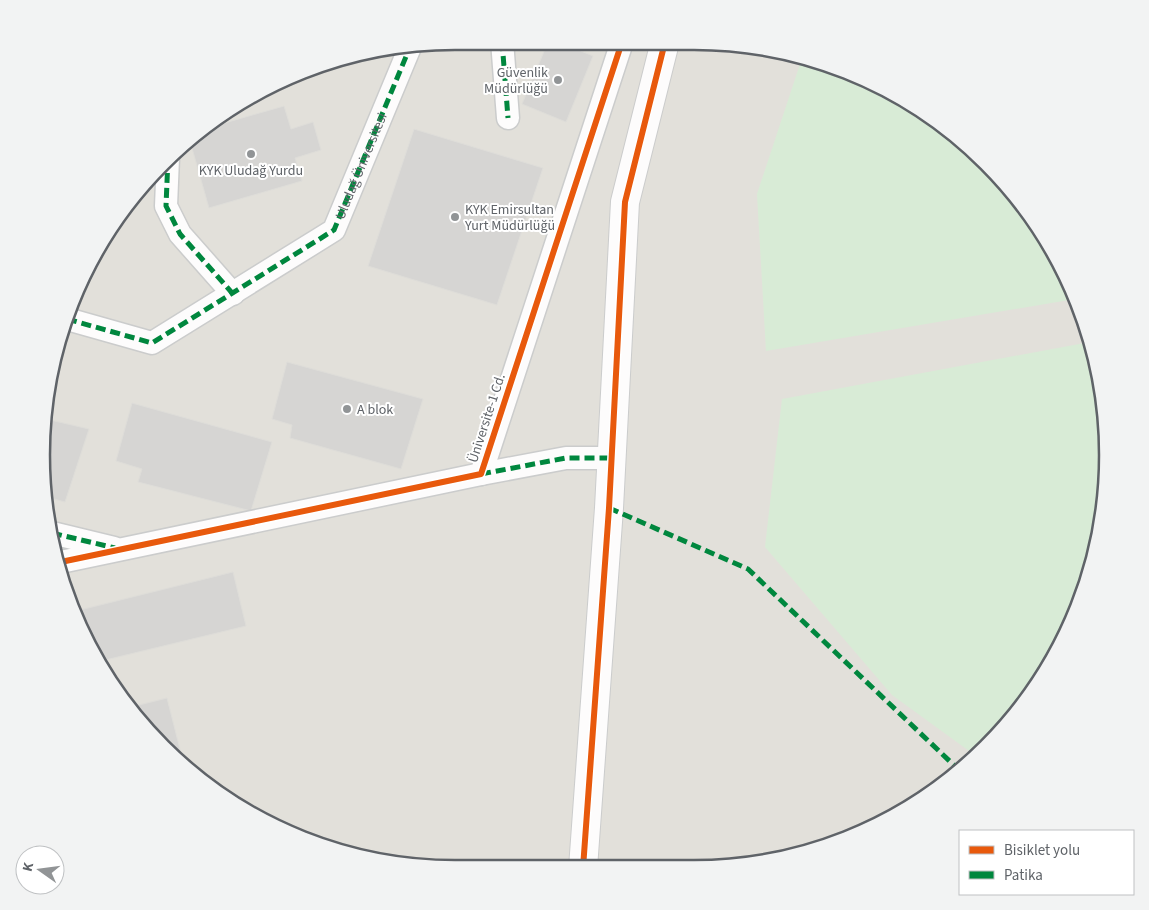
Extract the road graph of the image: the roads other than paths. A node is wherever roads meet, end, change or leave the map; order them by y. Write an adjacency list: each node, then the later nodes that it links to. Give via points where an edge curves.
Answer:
1 (503, 50): 5 (street)
2 (619, 50): 10 (street, Üniversite-1 Cd.)
3 (663, 50): 9 (street, via 624,202)
4 (408, 53): 7 (street, Uludağ Üniversitesi, via 334,230)
5 (508, 118)
6 (167, 171): 7 (street, via 166,206 180,234)
7 (234, 294): 8 (street, Uludağ Üniversitesi, via 152,343)
8 (73, 320)
9 (612, 458): 10 (street, via 566,458); 14 (street)
10 (481, 474): 12 (street, Üniversite-1 Cd.)
11 (58, 535): 12 (street)
12 (120, 550): 13 (street, Üniversite-1 Cd.)
13 (64, 561)
14 (584, 860)

